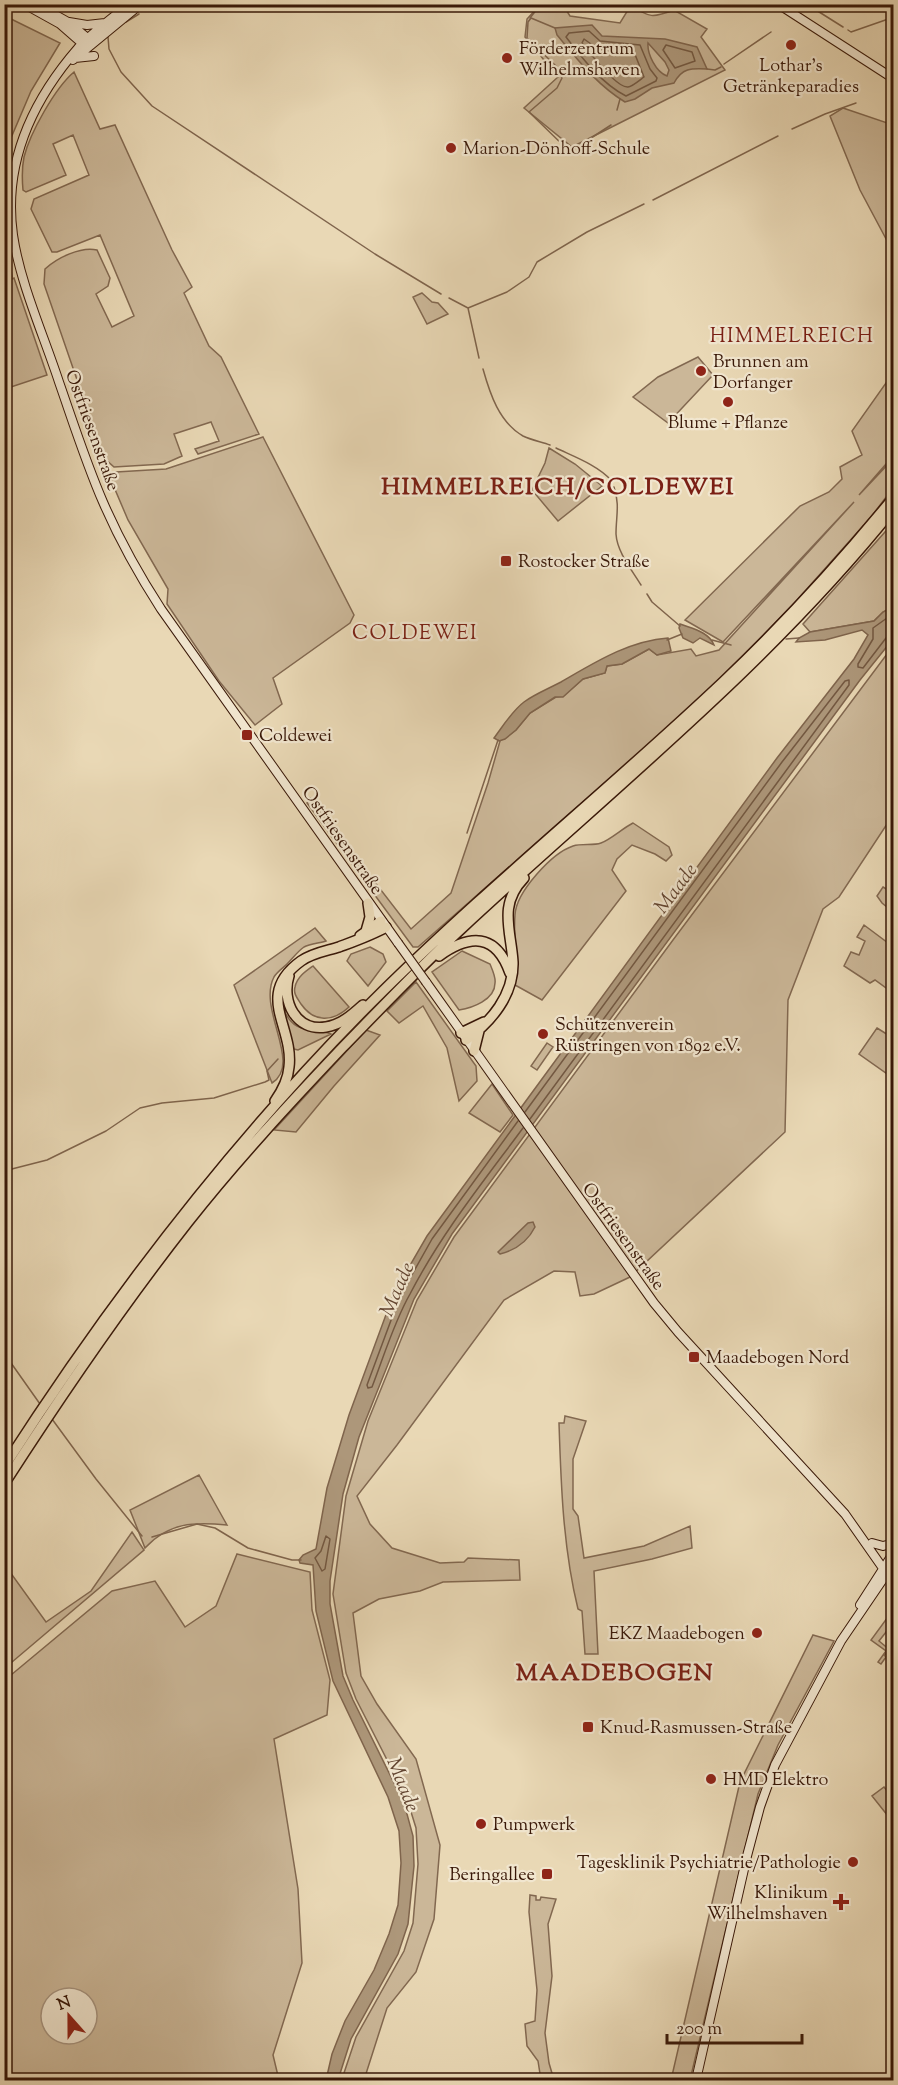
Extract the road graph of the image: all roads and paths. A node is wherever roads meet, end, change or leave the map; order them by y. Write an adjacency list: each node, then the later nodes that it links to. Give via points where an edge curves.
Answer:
1 (24, 4): 8 (main road)
2 (36, 4): 6 (main road)
3 (130, 4): 7 (main road)
4 (141, 4): 8 (main road)
5 (778, 4): 12 (main road)
6 (68, 22): 7 (main road); 8 (main road)
7 (106, 23): 8 (main road)
8 (87, 43): 10 (main road); 11 (main road, Ostfriesenstraße)
9 (94, 56): 10 (main road)
10 (75, 58): 11 (main road)
11 (61, 70): 16 (main road, Ostfriesenstraße, via 36,106 20,144 12,183 13,235 24,279 89,467 122,543 149,590)
12 (894, 79)
13 (894, 496): 23 (highway, via 804,601 723,682)
14 (894, 508): 15 (highway, via 809,605 729,687)
15 (538, 859): 21 (highway, via 535,868 519,883 508,908); 22 (highway)
16 (368, 903): 17 (main road, Ostfriesenstraße); 18 (highway)
17 (384, 924): 18 (highway); 19 (highway, via 376,933); 26 (main road, Ostfriesenstraße, bridge)
18 (366, 931): 19 (highway)
19 (356, 940): 20 (highway, via 308,957)
20 (291, 970): 23 (highway, via 287,1003 296,1017 310,1026 326,1028 336,1024); 28 (highway, via 281,982 277,999 289,1052 288,1076)
21 (511, 976): 22 (highway, via 498,950 486,942 472,940 452,947); 24 (highway, via 506,997)
22 (400, 987): 29 (highway, via 285,1109 188,1222)
23 (382, 992): 28 (highway)
24 (486, 1021): 25 (highway); 26 (highway)
25 (479, 1031): 26 (highway); 27 (highway)
26 (464, 1036): 27 (main road, Ostfriesenstraße)
27 (474, 1051): 33 (main road, Ostfriesenstraße, via 670,1323)
28 (258, 1125): 29 (highway, via 131,1283)
29 (54, 1399): 30 (highway)
30 (36, 1426): 31 (highway); 32 (highway)
31 (4, 1467)
32 (4, 1484)
33 (845, 1514): 34 (main road); 37 (main road, Ostfriesenstraße)
34 (872, 1543): 35 (main road); 37 (main road)
35 (894, 1543)
36 (894, 1552): 37 (main road)
37 (889, 1568): 38 (main road); 39 (main road); 40 (main road)
38 (894, 1584): 39 (main road)
39 (875, 1591): 40 (main road)
40 (844, 1635): 41 (main road, via 775,1765 760,1807)
41 (696, 2080)

